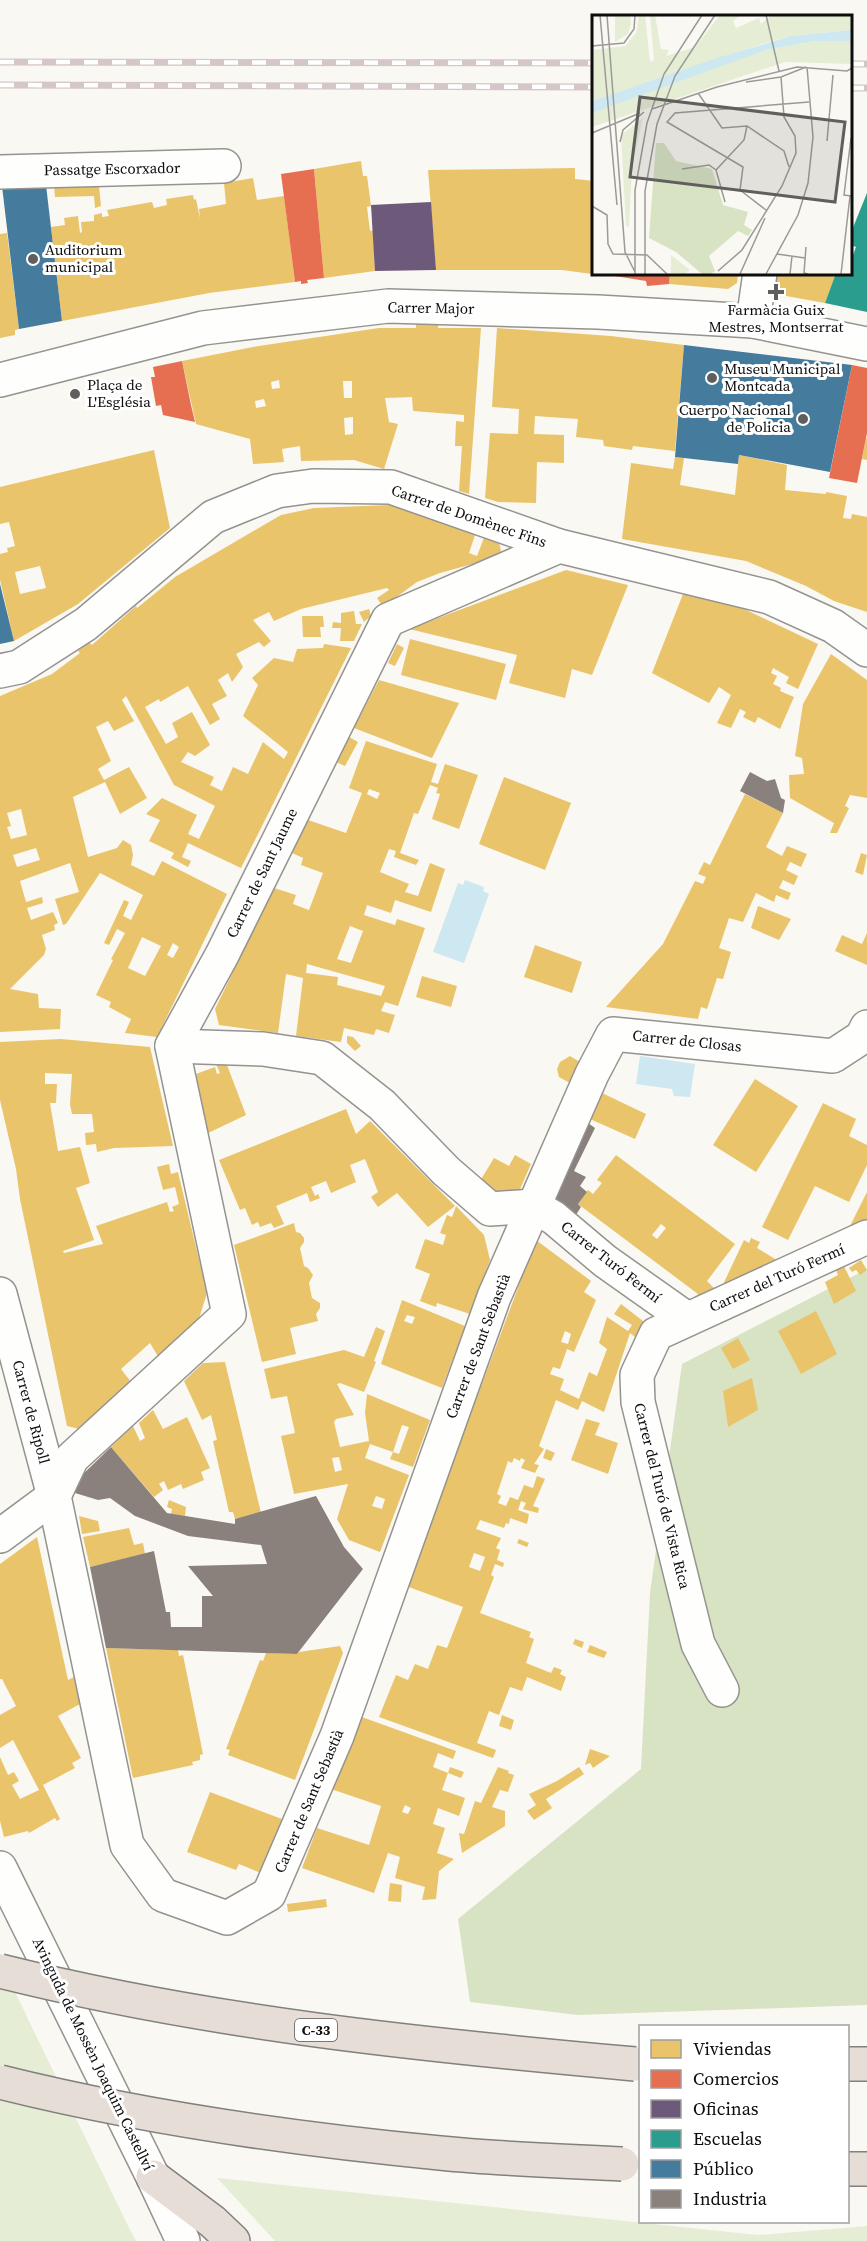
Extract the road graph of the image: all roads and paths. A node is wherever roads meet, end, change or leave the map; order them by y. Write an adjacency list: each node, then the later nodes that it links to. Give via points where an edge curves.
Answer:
1 (224, 166): 2 (street, Passatge Escorxador)
2 (0, 172)
3 (760, 274): 4 (street)
4 (753, 321): 5 (street, Carrer Major); 6 (street, Carrer Major, via 609,312 388,306 203,328)
5 (867, 344)
6 (0, 380)
7 (559, 546): 8 (street, Carrer de Domènec Fins, via 769,597 833,626); 9 (street, Carrer de Domènec Fins, via 391,487 313,486 277,491 213,518 86,624 19,667); 11 (street, Carrer de Sant Jaume, via 388,620 222,955)
8 (867, 650)
9 (0, 671)
10 (867, 1027): 12 (street, Carrer de Closas, via 862,1037 833,1056 613,1034)
11 (172, 1046): 12 (street, via 263,1049 322,1058 382,1105 446,1171 490,1209); 16 (street, via 228,1314 72,1458)
12 (534, 1206): 15 (street, Carrer Turó Fermí); 16 (street, Carrer de Sant Sebastià, via 494,1297 337,1736 269,1894 227,1918 163,1895 127,1845)
13 (867, 1237): 15 (street, Carrer del Turó Fermí)
14 (0, 1294): 16 (street, Carrer de Ripoll)
15 (687, 1318): 18 (street, Carrer del Turó de Vista Rica, via 657,1334 637,1375 638,1402 698,1644)
16 (54, 1496): 17 (street)
17 (0, 1536)
18 (722, 1690)
19 (0, 1868): 28 (street, Avinguda de Mossèn Joaquim Castellví)
20 (0, 1971): 21 (highway, C-33, bridge, via 72,1989 271,2024 452,2048)
21 (638, 2064)
22 (849, 2064): 23 (highway)
23 (867, 2064)
24 (0, 2082): 25 (highway, bridge, via 65,2098 264,2133 442,2153)
25 (631, 2165)
26 (849, 2169): 27 (highway)
27 (867, 2169)
28 (153, 2177): 29 (street, Avinguda de Mossèn Joaquim Castellví); 30 (highway)
29 (183, 2241)
30 (233, 2241)

